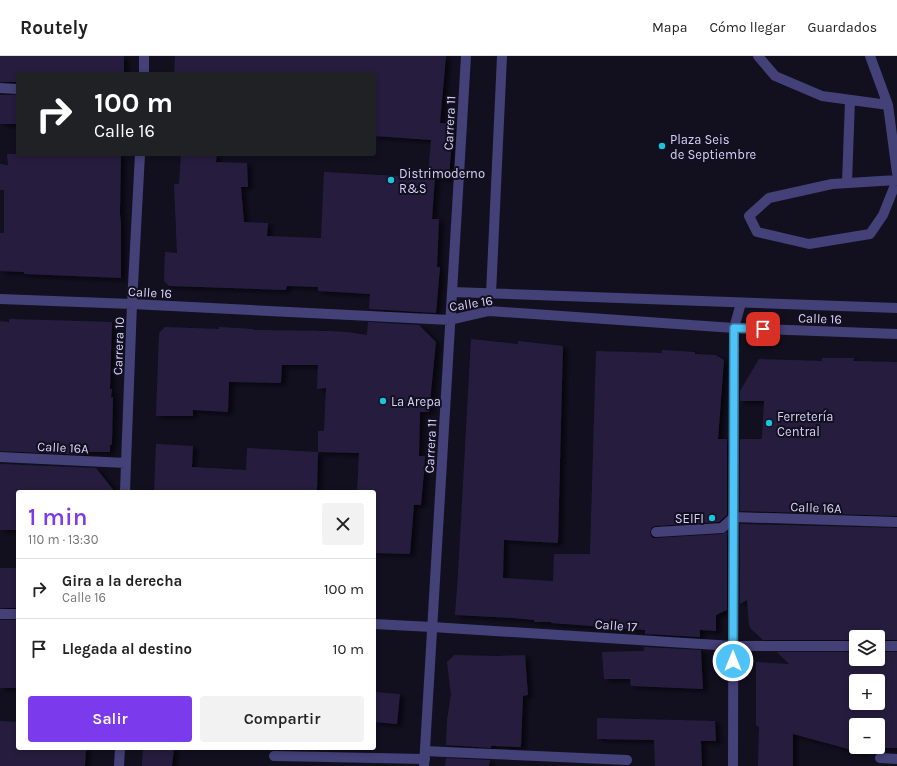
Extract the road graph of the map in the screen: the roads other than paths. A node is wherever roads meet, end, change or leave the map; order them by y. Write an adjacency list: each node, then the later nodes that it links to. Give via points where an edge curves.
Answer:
1 (144, 56): 6 (street)
2 (466, 56): 14 (street, Carrera 11)
3 (502, 56): 15 (street)
4 (758, 56): 9 (street, via 775,76 822,96)
5 (870, 56): 10 (street)
6 (144, 72)
7 (0, 88): 8 (street)
8 (16, 89)
9 (850, 100): 10 (street); 13 (street)
10 (888, 105): 12 (street)
11 (140, 156): 18 (street, Carrera 10)
12 (897, 173)
13 (847, 183): 13 (street, via 897,180 883,215 870,234 809,244 757,232 749,216 769,198)
14 (452, 292): 15 (street, Calle 16); 20 (street, Carrera 11)
15 (492, 294): 17 (street, Calle 16)
16 (0, 299): 18 (street, Calle 16)
17 (740, 302): 19 (street, Calle 16); 21 (street)
18 (132, 304): 20 (street, Calle 16); 24 (street, Carrera 10)
19 (897, 308)
20 (450, 320): 21 (street, Calle 16, via 489,311); 32 (street, Carrera 11)
21 (734, 328): 22 (street, Calle 16); 26 (street)
22 (897, 334)
23 (0, 457): 24 (street, Calle 16A)
24 (126, 463): 25 (street, Carrera 10)
25 (125, 490)
26 (734, 517): 27 (street, Calle 16A); 28 (street, via 722,528); 33 (street)
27 (897, 522)
28 (656, 532)
29 (0, 614): 30 (street)
30 (16, 614)
31 (376, 624): 32 (street, Calle 17)
32 (432, 627): 33 (street, Calle 17); 40 (street, Carrera 11)
33 (733, 646): 34 (street, Calle 17); 44 (street)
34 (849, 646)
35 (885, 646): 36 (street)
36 (897, 646)
37 (120, 750): 43 (street)
38 (274, 756): 40 (street)
39 (880, 758): 41 (street)
40 (425, 759): 42 (street, via 446,752)
41 (897, 759)
42 (627, 760)
43 (119, 766)
44 (733, 766)

